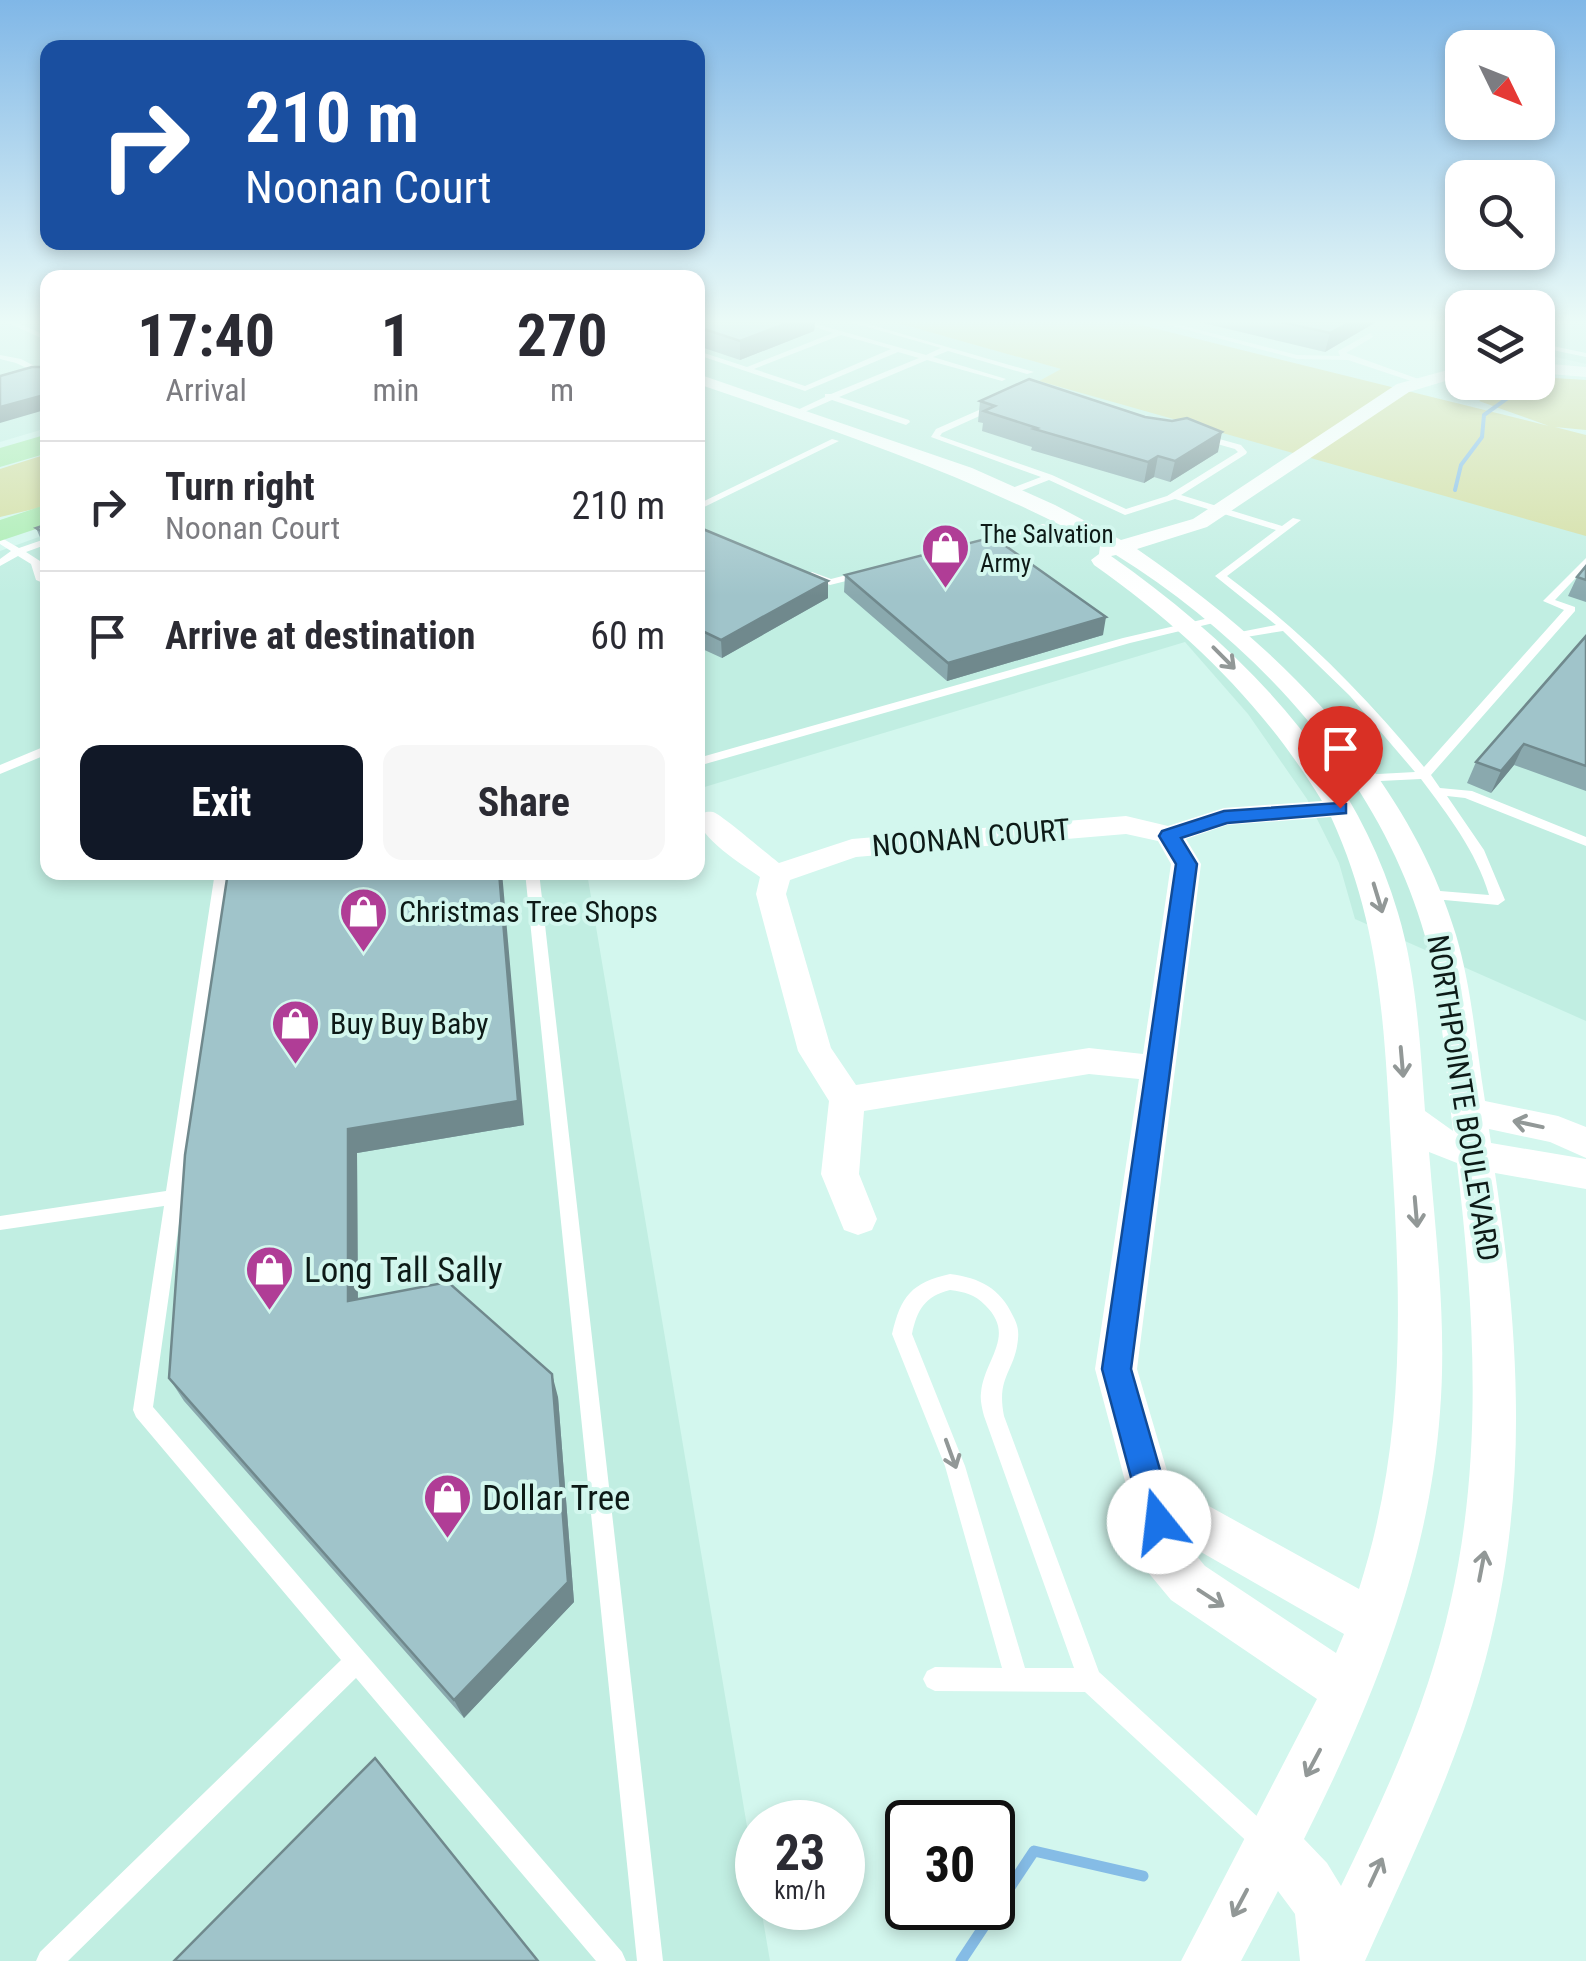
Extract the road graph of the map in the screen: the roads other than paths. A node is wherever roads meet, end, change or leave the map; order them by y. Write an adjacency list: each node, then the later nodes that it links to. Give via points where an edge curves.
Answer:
1 (768, 414): 8 (street, NORTHPOINTE BOULEVARD)
2 (799, 414): 8 (street, NORTHPOINTE BOULEVARD)
3 (881, 414): 7 (lane)
4 (979, 414): 11 (lane, via 935,434)
5 (1117, 414): 12 (lane, via 1242,449)
6 (1365, 414): 14 (street)
7 (906, 422)
8 (852, 438): 11 (street, NORTHPOINTE BOULEVARD); 13 (lane); 17 (street, NORTHPOINTE BOULEVARD)
9 (40, 446): 10 (highway)
10 (0, 458)
11 (1012, 476): 12 (lane, via 1125,512); 23 (street, NORTHPOINTE BOULEVARD)
12 (1174, 496): 14 (lane)
13 (705, 504)
14 (1222, 510): 18 (lane); 23 (street)
15 (40, 519): 20 (highway)
16 (1296, 520): 18 (lane)
17 (1046, 526): 22 (lane); 23 (street, NORTHPOINTE BOULEVARD)
18 (1282, 529): 30 (lane, via 1220,576)
19 (0, 540): 20 (lane)
20 (8, 541): 21 (lane); 25 (lane); 28 (lane, via 36,563)
21 (40, 541)
22 (963, 549)
23 (1107, 551): 29 (street, NORTHPOINTE BOULEVARD)
24 (1586, 562): 34 (lane, via 1548,601 1572,609)
25 (0, 564)
26 (802, 571): 27 (lane, via 830,582)
27 (871, 572)
28 (40, 578)
29 (1217, 626): 30 (lane); 32 (lane); 35 (street, NORTHPOINTE BOULEVARD, via 1308,704); 36 (street, NORTHPOINTE BOULEVARD, one-way to 36)
30 (1286, 627): 34 (lane, via 1364,702)
31 (40, 753): 33 (lane)
32 (705, 760)
33 (0, 770)
34 (1424, 775): 35 (lane); 37 (lane)
35 (1366, 779): 36 (lane); 45 (street, NORTHPOINTE BOULEVARD)
36 (1322, 781): 38 (street, NORTHPOINTE BOULEVARD)
37 (1436, 791): 41 (lane, via 1467,794); 45 (lane, via 1478,852 1498,900)
38 (1340, 808): 40 (street, via 1224,817); 49 (street, NORTHPOINTE BOULEVARD, one-way to 49, via 1367,861 1390,941)
39 (709, 820): 42 (street)
40 (1169, 836): 42 (street, NOONAN COURT, via 1126,825 852,848); 46 (street, via 1186,864)
41 (1586, 842)
42 (776, 874): 47 (street, via 771,894 815,1051)
43 (221, 880): 53 (lane)
44 (533, 880): 66 (lane)
45 (1428, 895): 48 (street, NORTHPOINTE BOULEVARD, via 1448,964)
46 (1158, 1068): 47 (street, via 1089,1061); 56 (street, via 1116,1369)
47 (847, 1100): 54 (street, via 840,1174)
48 (1468, 1110): 50 (street, one-way to 48, via 1558,1130); 51 (street, NORTHPOINTE BOULEVARD)
49 (1407, 1115): 51 (street, via 1436,1142); 57 (street, NORTHPOINTE BOULEVARD, one-way to 57, via 1424,1294 1422,1386 1408,1498)
50 (1586, 1144)
51 (1473, 1152): 52 (street); 68 (street, NORTHPOINTE BOULEVARD, one-way to 51, via 1434,1740 1484,1553 1498,1372)
52 (1586, 1174)
53 (174, 1197): 55 (lane); 58 (lane, via 143,1410)
54 (858, 1219)
55 (0, 1222)
56 (1159, 1522): 57 (street, via 1191,1521); 62 (street, one-way to 62, via 1164,1554 1188,1583)
57 (1372, 1623): 62 (street, NORTHPOINTE BOULEVARD)
58 (357, 1661): 64 (lane); 65 (lane)
59 (935, 1680): 60 (lane)
60 (1017, 1680): 61 (lane); 61 (lane, one-way to 60, via 994,1416 990,1393 1010,1337 1006,1321 988,1293 948,1282 913,1297 902,1334 955,1466)
61 (1090, 1680): 63 (lane)
62 (1347, 1690): 63 (street, NORTHPOINTE BOULEVARD, one-way to 63)
63 (1270, 1846): 67 (street, NORTHPOINTE BOULEVARD, one-way to 67); 68 (street, via 1315,1889)
64 (49, 1961)
65 (613, 1961)
66 (650, 1961)
67 (1210, 1961)
68 (1332, 1961)

